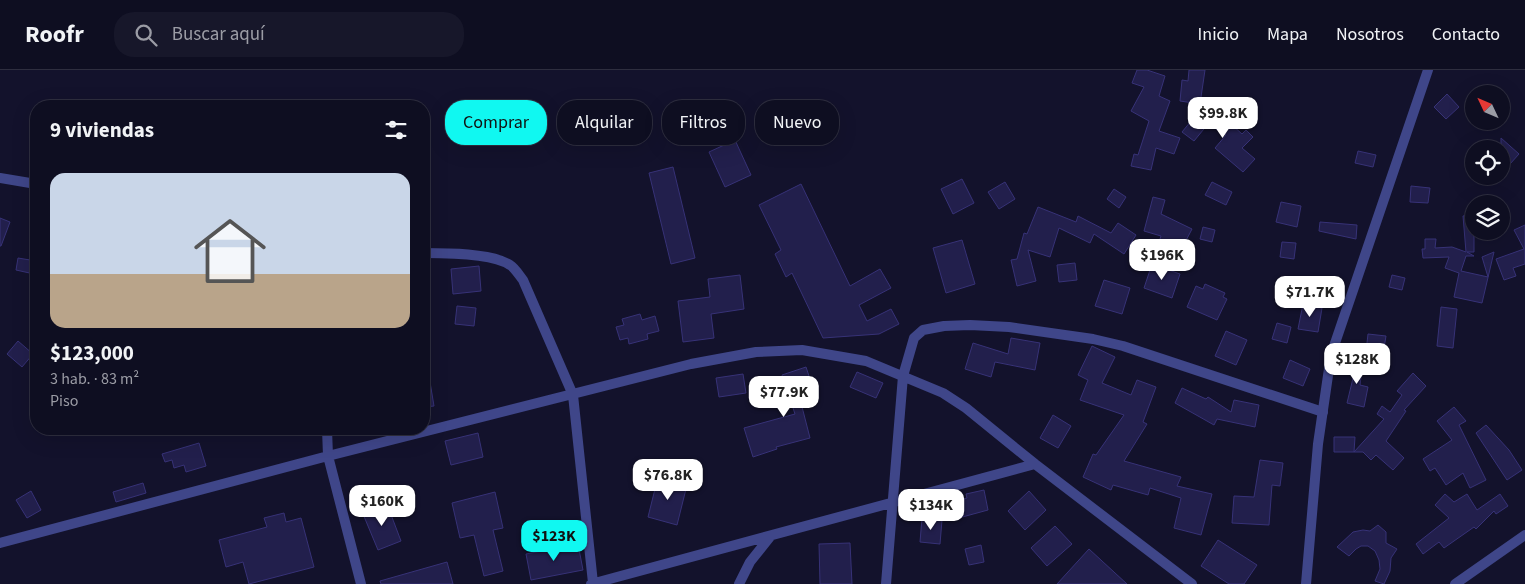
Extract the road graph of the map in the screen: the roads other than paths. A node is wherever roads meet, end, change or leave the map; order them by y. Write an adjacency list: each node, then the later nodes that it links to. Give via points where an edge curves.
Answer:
1 (1428, 70): 7 (street, via 1331,355)
2 (0, 178): 3 (street)
3 (30, 183)
4 (430, 253): 6 (street, via 496,259 511,266 523,280)
5 (903, 376): 6 (street, via 866,360 802,350 756,352 691,364); 7 (street, via 914,338 923,330 944,326 1009,327 1123,346); 12 (street, via 943,393 966,408); 13 (street)
6 (573, 396): 8 (street); 18 (street)
7 (1323, 412): 22 (street)
8 (430, 431)
9 (326, 435): 11 (street)
10 (414, 435): 11 (street)
11 (328, 456): 16 (street); 17 (street)
12 (1035, 464): 13 (street); 21 (street)
13 (892, 504): 15 (street); 20 (street)
14 (1525, 535): 23 (street)
15 (770, 536): 18 (street); 19 (street, via 750,562)
16 (0, 543)
17 (360, 584)
18 (592, 584)
19 (739, 584)
20 (886, 584)
21 (1192, 584)
22 (1306, 584)
23 (1455, 584)

